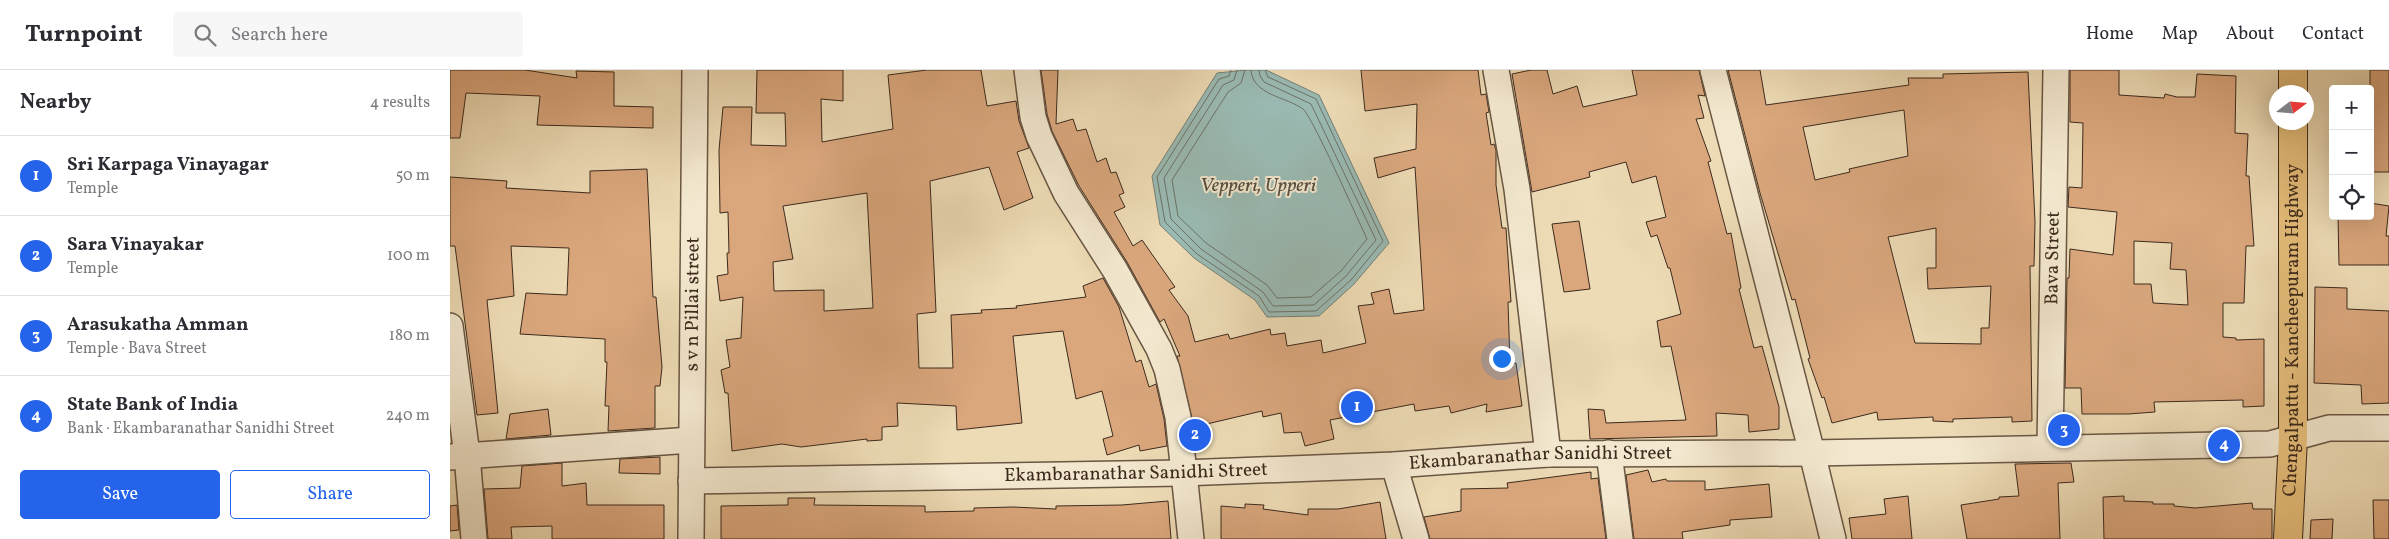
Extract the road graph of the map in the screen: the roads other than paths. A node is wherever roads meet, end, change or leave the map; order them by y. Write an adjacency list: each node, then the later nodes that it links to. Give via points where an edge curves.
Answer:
1 (695, 70): 13 (street, s v n Pillai street)
2 (1027, 70): 20 (street, via 1033,117 1039,136 1066,192 1115,270 1167,368 1178,417)
3 (1496, 70): 16 (street, via 1517,189)
4 (1713, 70): 15 (street)
5 (2056, 70): 14 (street, Bava Street)
6 (2293, 70): 7 (highway)
7 (2293, 85)
8 (2293, 130): 12 (highway, Chengalpattu - Kancheepuram Highway)
9 (450, 326): 10 (street)
10 (452, 354): 18 (street)
11 (2389, 428): 12 (street, Ekambaranathar Sanidhi Street, via 2329,428)
12 (2293, 438): 14 (street, Ekambaranathar Sanidhi Street, via 2270,444); 28 (highway, Chengalpattu - Kancheepuram Highway)
13 (691, 440): 18 (street); 21 (street, s v n Pillai street)
14 (2050, 447): 15 (street, Ekambaranathar Sanidhi Street)
15 (1812, 453): 17 (street, Ekambaranathar Sanidhi Street); 27 (street)
16 (1548, 454): 17 (street, Ekambaranathar Sanidhi Street); 19 (street, Ekambaranathar Sanidhi Street)
17 (1609, 454): 26 (street)
18 (459, 456): 22 (street)
19 (1394, 465): 20 (street, Ekambaranathar Sanidhi Street); 25 (street)
20 (1182, 473): 21 (street, Ekambaranathar Sanidhi Street); 24 (street)
21 (691, 481): 23 (street, s v n Pillai street)
22 (474, 539)
23 (691, 539)
24 (1190, 539)
25 (1416, 539)
26 (1620, 539)
27 (1833, 539)
28 (2288, 539)

